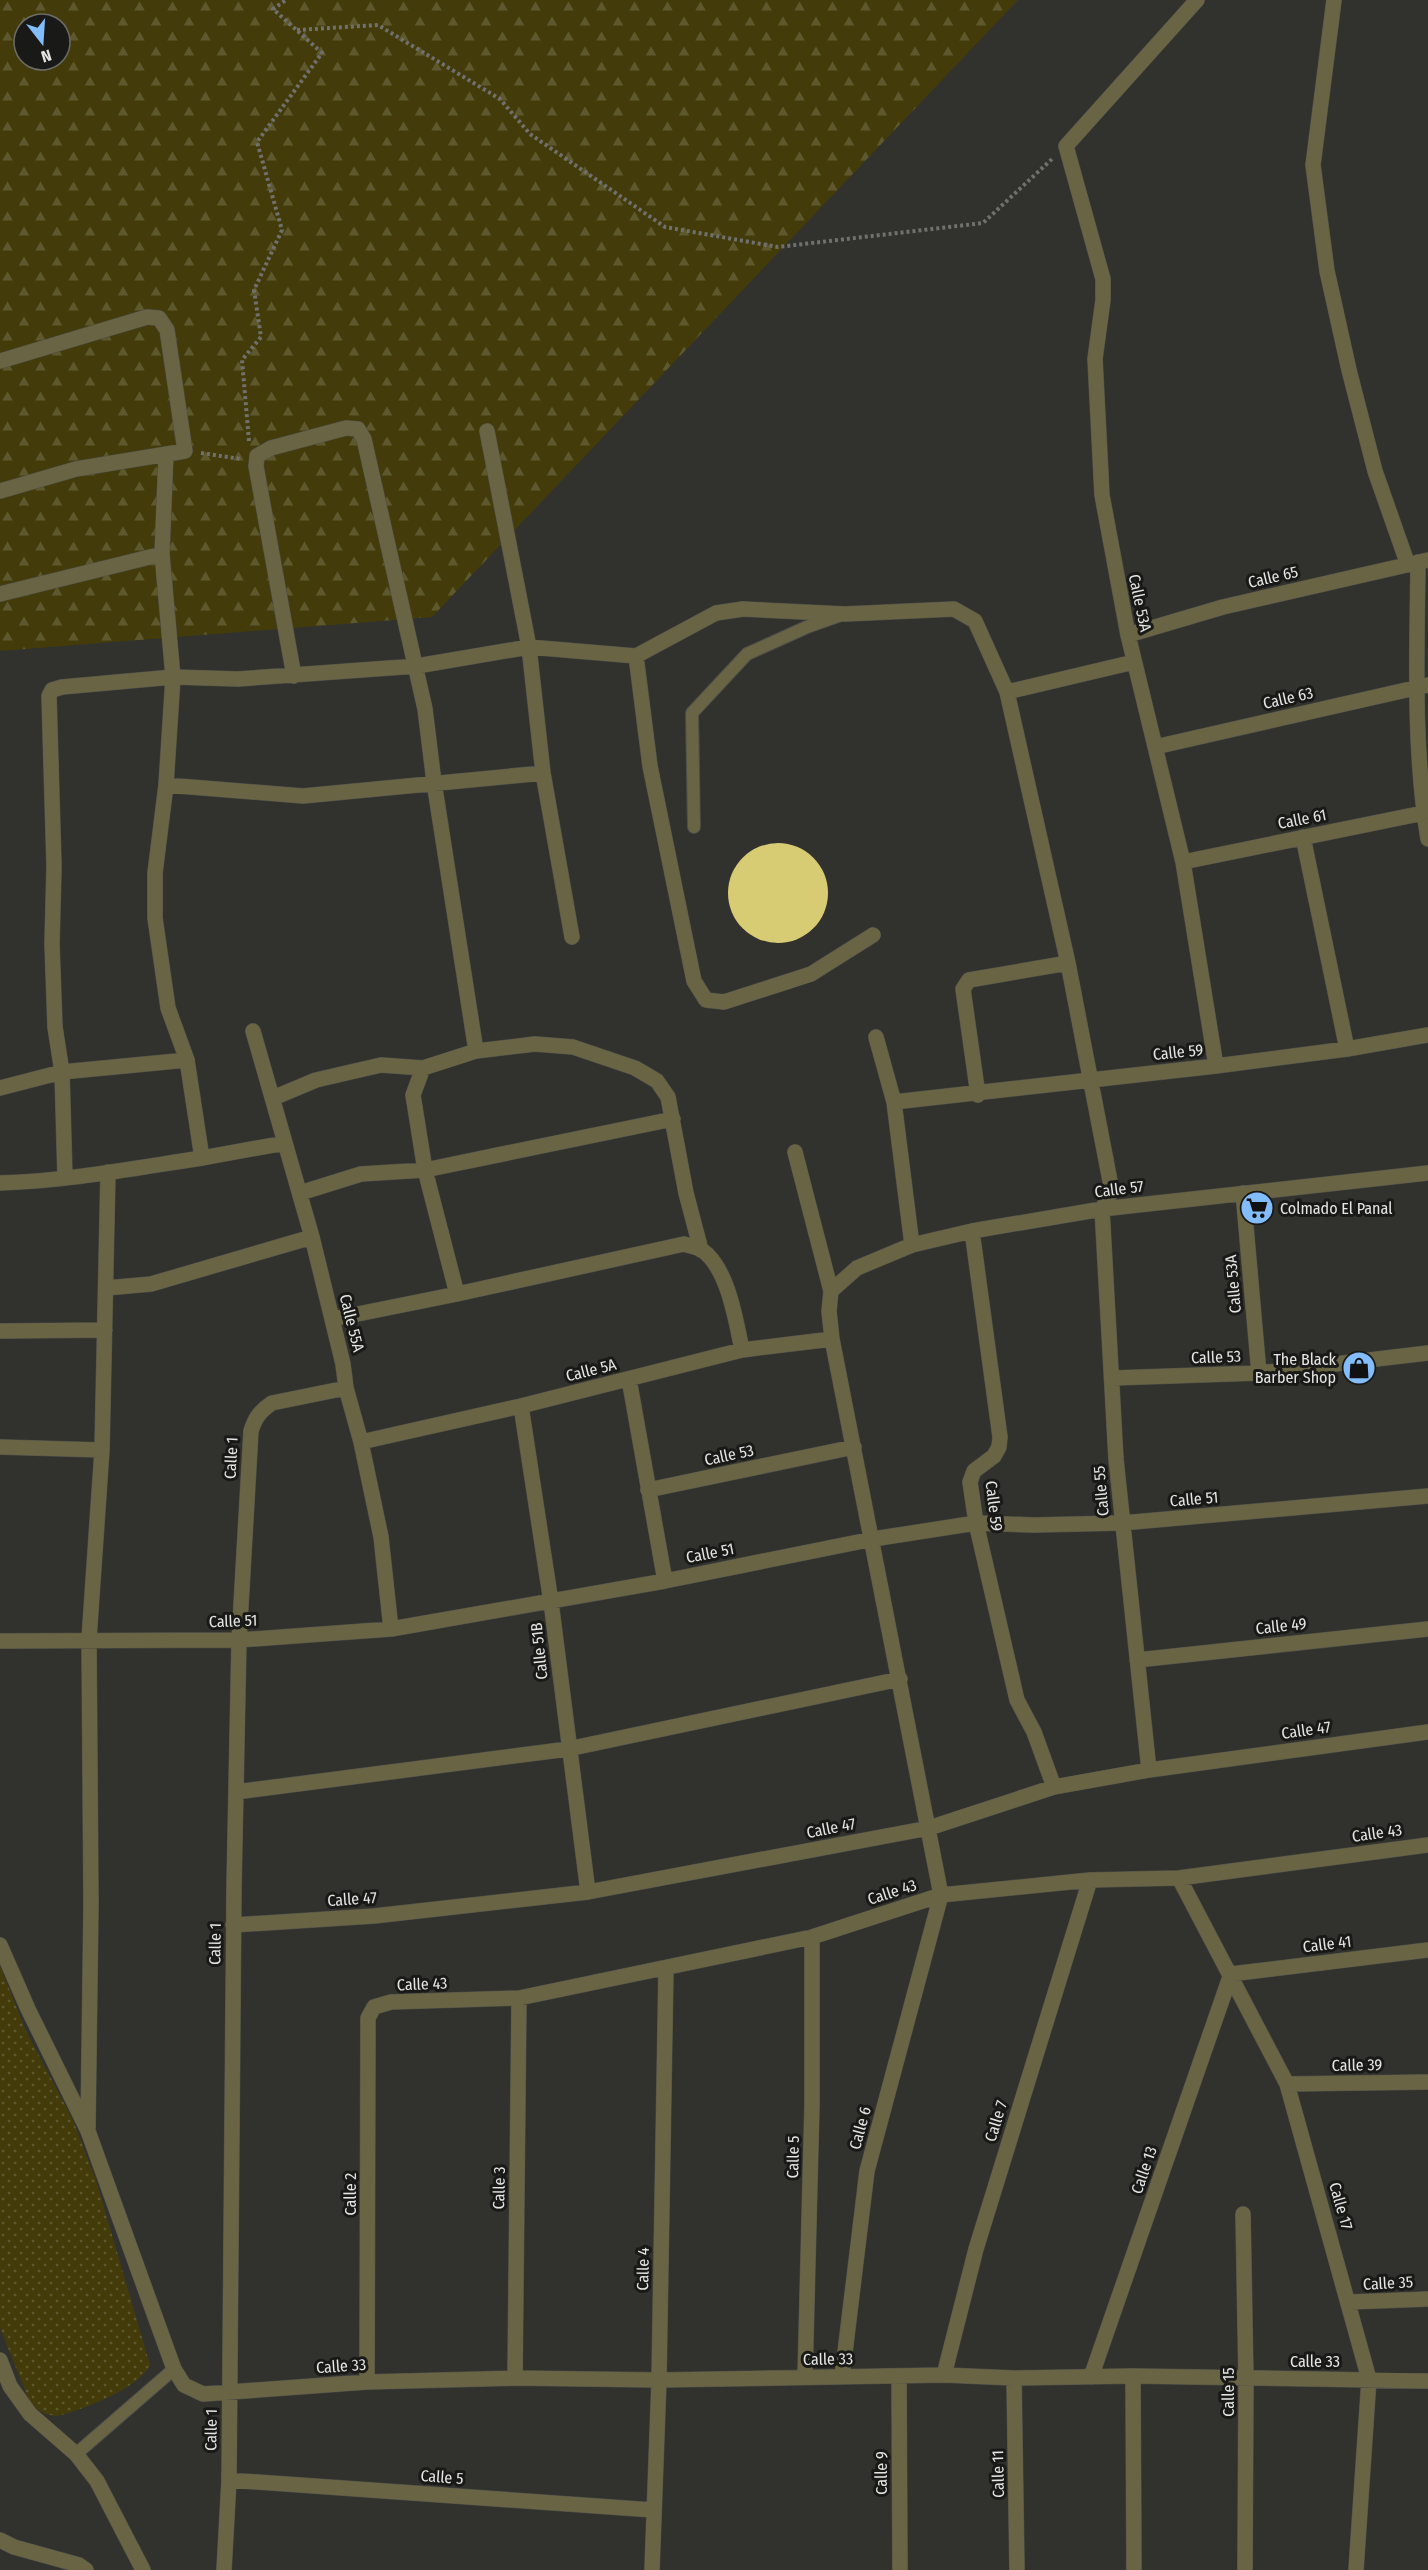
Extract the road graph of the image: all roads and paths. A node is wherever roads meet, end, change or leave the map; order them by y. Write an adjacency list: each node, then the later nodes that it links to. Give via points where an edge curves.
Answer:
1 (286, 0): 4 (path, via 273,9)
2 (1197, 0): 5 (street)
3 (1334, 0): 14 (street, via 1313,165 1327,271 1376,471)
4 (297, 30): 5 (path, via 378,25 500,99 530,134 665,227 778,247 984,223); 8 (path, via 322,53 257,142 282,230 254,290 261,338 242,360)
5 (1066, 146): 17 (street, Calle 53A, via 1103,279 1095,359 1102,495)
6 (0, 361): 9 (street, via 147,316 159,318 167,330)
7 (487, 431): 18 (street)
8 (250, 449)
9 (185, 451): 10 (street); 11 (path)
10 (166, 454): 12 (street, via 75,469); 13 (street)
11 (251, 460)
12 (0, 491)
13 (162, 554): 15 (street); 23 (street)
14 (1418, 562): 17 (street, Calle 65, via 1223,607); 24 (street)
15 (0, 594)
16 (845, 614): 19 (street, via 743,609 716,613); 25 (street, via 954,609 975,621); 31 (lane, via 747,654 693,713)
17 (1128, 635): 20 (street, Calle 53A)
18 (529, 647): 19 (street); 21 (street); 27 (street)
19 (636, 656): 35 (street, via 652,778 694,981 706,1000 724,1002 811,974)
20 (1134, 662): 25 (street); 26 (street, Calle 53A)
21 (417, 666): 22 (street); 22 (street, via 364,439 358,429 346,428 271,448 257,456); 28 (street)
22 (294, 676): 23 (street)
23 (172, 677): 29 (street); 46 (street, via 62,687 52,690 49,696 52,944 55,1026)
24 (1422, 686): 26 (street, Calle 63); 30 (street)
25 (1008, 692): 37 (street)
26 (1155, 747): 34 (street, Calle 53A)
27 (543, 773): 28 (street); 36 (street)
28 (434, 782): 29 (street, via 303,796); 42 (street)
29 (166, 785): 43 (street, via 155,873 155,918 168,1008)
30 (1426, 813): 32 (street, Calle 61); 33 (street)
31 (694, 827)
32 (1303, 837): 34 (street, Calle 61); 41 (street)
33 (1428, 839)
34 (1183, 862): 44 (street, Calle 53A)
35 (873, 935)
36 (572, 937)
37 (1068, 963): 47 (street); 49 (street, via 965,983)
38 (253, 1031): 50 (street, Calle 55A)
39 (1428, 1035): 41 (street, Calle 59)
40 (876, 1037): 51 (street)
41 (1347, 1049): 44 (street, Calle 59)
42 (476, 1052): 45 (street); 52 (street, via 535,1044 573,1047 610,1058 657,1081 668,1097)
43 (187, 1060): 46 (street); 55 (street)
44 (1216, 1066): 47 (street, Calle 59)
45 (423, 1068): 50 (street, via 381,1065 316,1080); 56 (street, via 413,1095)
46 (62, 1071): 48 (street); 59 (street)
47 (1091, 1079): 49 (street, Calle 59); 63 (street, via 1111,1186)
48 (0, 1088)
49 (978, 1095): 51 (street, Calle 59)
50 (273, 1098): 53 (street, Calle 55A)
51 (894, 1102): 66 (street)
52 (673, 1119): 56 (street); 67 (street)
53 (285, 1143): 55 (street); 62 (street, Calle 55A)
54 (795, 1152): 69 (street)
55 (202, 1158): 57 (street)
56 (425, 1170): 62 (street, via 361,1174); 70 (street)
57 (108, 1172): 59 (street); 68 (street)
58 (1428, 1173): 61 (street, Calle 57)
59 (65, 1178): 60 (street)
60 (0, 1184)
61 (1243, 1192): 63 (street, Calle 57); 77 (street, Calle 53A)
62 (300, 1193): 65 (street, Calle 55A)
63 (1102, 1209): 64 (street, Calle 57); 78 (street, Calle 55)
64 (972, 1231): 66 (street, Calle 57); 88 (street, Calle 59, via 1000,1437 994,1456 974,1471 970,1482)
65 (312, 1237): 68 (street, via 151,1284); 71 (street, Calle 55A)
66 (912, 1245): 69 (street, Calle 57, via 857,1268)
67 (701, 1250): 70 (street, via 684,1244); 75 (street, via 715,1264 729,1294)
68 (106, 1288): 72 (street)
69 (831, 1292): 74 (street)
70 (457, 1294): 71 (street)
71 (333, 1319): 80 (street, Calle 55A)
72 (105, 1330): 73 (street); 85 (street)
73 (0, 1331)
74 (832, 1339): 75 (street, Calle 5A); 84 (street)
75 (742, 1350): 79 (street, Calle 5A)
76 (1428, 1353): 77 (street, Calle 53)
77 (1259, 1373): 78 (street, Calle 53)
78 (1113, 1378): 89 (street, Calle 55)
79 (629, 1379): 81 (street, Calle 5A); 86 (street)
80 (346, 1388): 82 (street, Calle 55A); 96 (street, Calle 1, via 272,1403 254,1419)
81 (520, 1406): 82 (street, Calle 5A); 92 (street, Calle 51B)
82 (361, 1442): 93 (street, Calle 55A, via 381,1537)
83 (0, 1447): 85 (street)
84 (854, 1447): 86 (street, Calle 53); 90 (street)
85 (102, 1450): 95 (street)
86 (648, 1490): 91 (street)
87 (1428, 1496): 89 (street, Calle 51)
88 (976, 1523): 89 (street, Calle 51); 90 (street, Calle 51); 103 (street, Calle 59, via 1017,1700)
89 (1122, 1523): 98 (street, Calle 55)
90 (873, 1539): 91 (street, Calle 51); 99 (street)
91 (665, 1581): 92 (street, Calle 51)
92 (551, 1602): 93 (street, Calle 51); 101 (street, Calle 51B)
93 (391, 1629): 96 (street, Calle 51)
94 (1428, 1629): 98 (street, Calle 49)
95 (89, 1639): 96 (street, Calle 51); 97 (street, Calle 51); 122 (street)
96 (239, 1640): 104 (street, Calle 1)
97 (0, 1641)
98 (1137, 1660): 102 (street, Calle 55)
99 (900, 1678): 101 (street); 105 (street)
100 (1428, 1732): 102 (street, Calle 47)
101 (568, 1749): 104 (street); 109 (street, Calle 51B)
102 (1149, 1770): 103 (street, Calle 47)
103 (1054, 1786): 105 (street, Calle 47)
104 (237, 1792): 111 (street, Calle 1)
105 (929, 1828): 109 (street, Calle 47); 110 (street)
106 (1428, 1845): 107 (street, Calle 43)
107 (1179, 1878): 108 (street, Calle 43); 116 (street, Calle 17)
108 (1090, 1880): 110 (street, Calle 43); 128 (street, Calle 7, via 976,2249)
109 (588, 1892): 111 (street, Calle 47, via 374,1916)
110 (941, 1895): 112 (street, Calle 43); 132 (street, Calle 6, via 867,2171)
111 (233, 1925): 141 (street, Calle 1)
112 (812, 1937): 115 (street, Calle 43); 131 (street, Calle 5)
113 (0, 1944): 122 (street)
114 (1428, 1950): 116 (street, Calle 41)
115 (666, 1968): 117 (street, Calle 43); 138 (street, Calle 4)
116 (1231, 1974): 120 (street, Calle 17); 133 (street, Calle 13)
117 (519, 1998): 118 (street, Calle 43, via 391,2002); 134 (street, Calle 3)
118 (374, 2007): 140 (street, Calle 2, via 368,2018)
119 (1428, 2082): 120 (street, Calle 39); 121 (street)
120 (1287, 2084): 125 (street, Calle 17)
121 (1428, 2087)
122 (88, 2131): 127 (street)
123 (1243, 2214): 136 (street, Calle 15)
124 (1428, 2299): 125 (street, Calle 35)
125 (1350, 2302): 137 (street, Calle 17)
126 (0, 2360): 142 (street, via 10,2386 30,2414)
127 (174, 2369): 141 (street, Calle 33, via 184,2385 203,2394); 142 (lane)
128 (944, 2375): 129 (street, Calle 33); 135 (street, Calle 33)
129 (899, 2376): 132 (street, Calle 33); 150 (street, Calle 9)
130 (1133, 2376): 133 (street, Calle 33); 136 (street, Calle 33); 152 (street)
131 (805, 2377): 132 (street, Calle 33); 138 (street, Calle 33)
132 (842, 2377)
133 (1091, 2377): 135 (street, Calle 33)
134 (514, 2378): 138 (street, Calle 33); 140 (street, Calle 33)
135 (1014, 2378): 151 (street, Calle 11)
136 (1246, 2379): 137 (street, Calle 33); 153 (street, Calle 15)
137 (1370, 2379): 139 (street, Calle 33); 154 (street, Calle 17)
138 (659, 2380): 144 (street, Calle 4)
139 (1428, 2381)
140 (367, 2382): 141 (street, Calle 33)
141 (230, 2394): 143 (street, Calle 1)
142 (76, 2454): 147 (street, via 97,2481)
143 (229, 2480): 144 (street, Calle 5); 148 (street, Calle 1)
144 (653, 2510): 149 (street, Calle 4)
145 (0, 2540): 146 (street)
146 (86, 2570)
147 (143, 2570)
148 (224, 2570)
149 (652, 2570)
150 (900, 2570)
151 (1017, 2570)
152 (1134, 2570)
153 (1245, 2570)
154 (1356, 2570)

